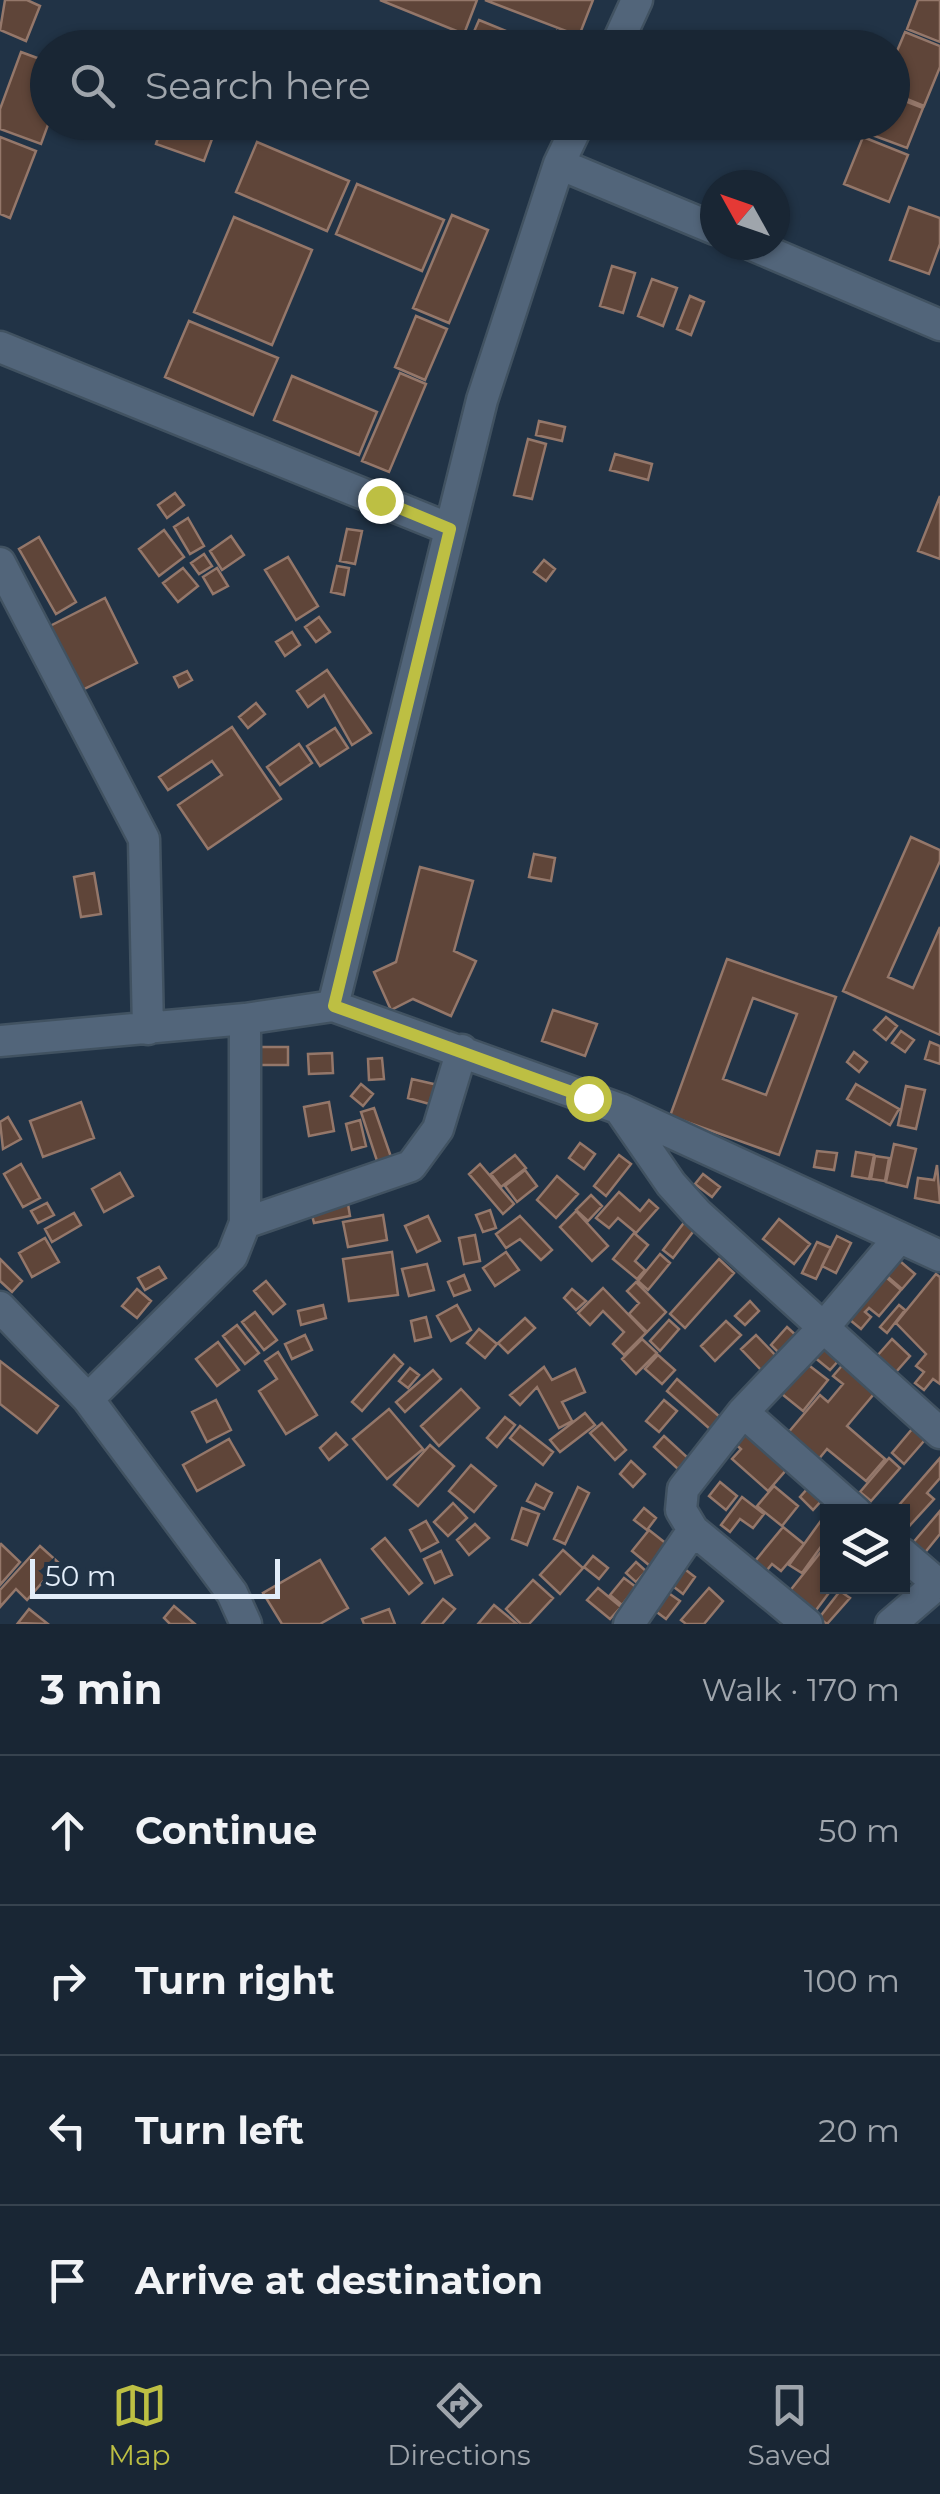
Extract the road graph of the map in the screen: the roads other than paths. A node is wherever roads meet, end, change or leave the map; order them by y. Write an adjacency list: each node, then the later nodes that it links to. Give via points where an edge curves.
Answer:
1 (638, 0): 2 (street)
2 (624, 30)
3 (571, 140): 4 (street)
4 (560, 164): 5 (street); 9 (street, via 482,400)
5 (700, 224)
6 (788, 260): 7 (street)
7 (940, 324)
8 (0, 347): 9 (street)
9 (450, 529): 11 (street)
10 (0, 564): 13 (street, via 144,838)
11 (334, 1006): 12 (street); 15 (street)
12 (246, 1019): 13 (street); 17 (street)
13 (148, 1029): 14 (street)
14 (0, 1041)
15 (462, 1050): 16 (street); 17 (street, via 438,1129 410,1166)
16 (620, 1109): 18 (street); 21 (street, via 684,1198)
17 (245, 1223): 22 (street, via 232,1256)
18 (899, 1238): 19 (street); 21 (street)
19 (940, 1256)
20 (0, 1307): 22 (street)
21 (823, 1328): 23 (street); 24 (street)
22 (88, 1399): 29 (street, via 232,1593)
23 (743, 1412): 25 (street); 26 (street, via 683,1489 681,1510)
24 (940, 1434)
25 (847, 1504)
26 (693, 1530): 30 (street); 31 (street)
27 (910, 1559): 28 (street)
28 (939, 1583): 32 (street)
29 (246, 1624)
30 (629, 1624)
31 (807, 1624)
32 (890, 1624)

